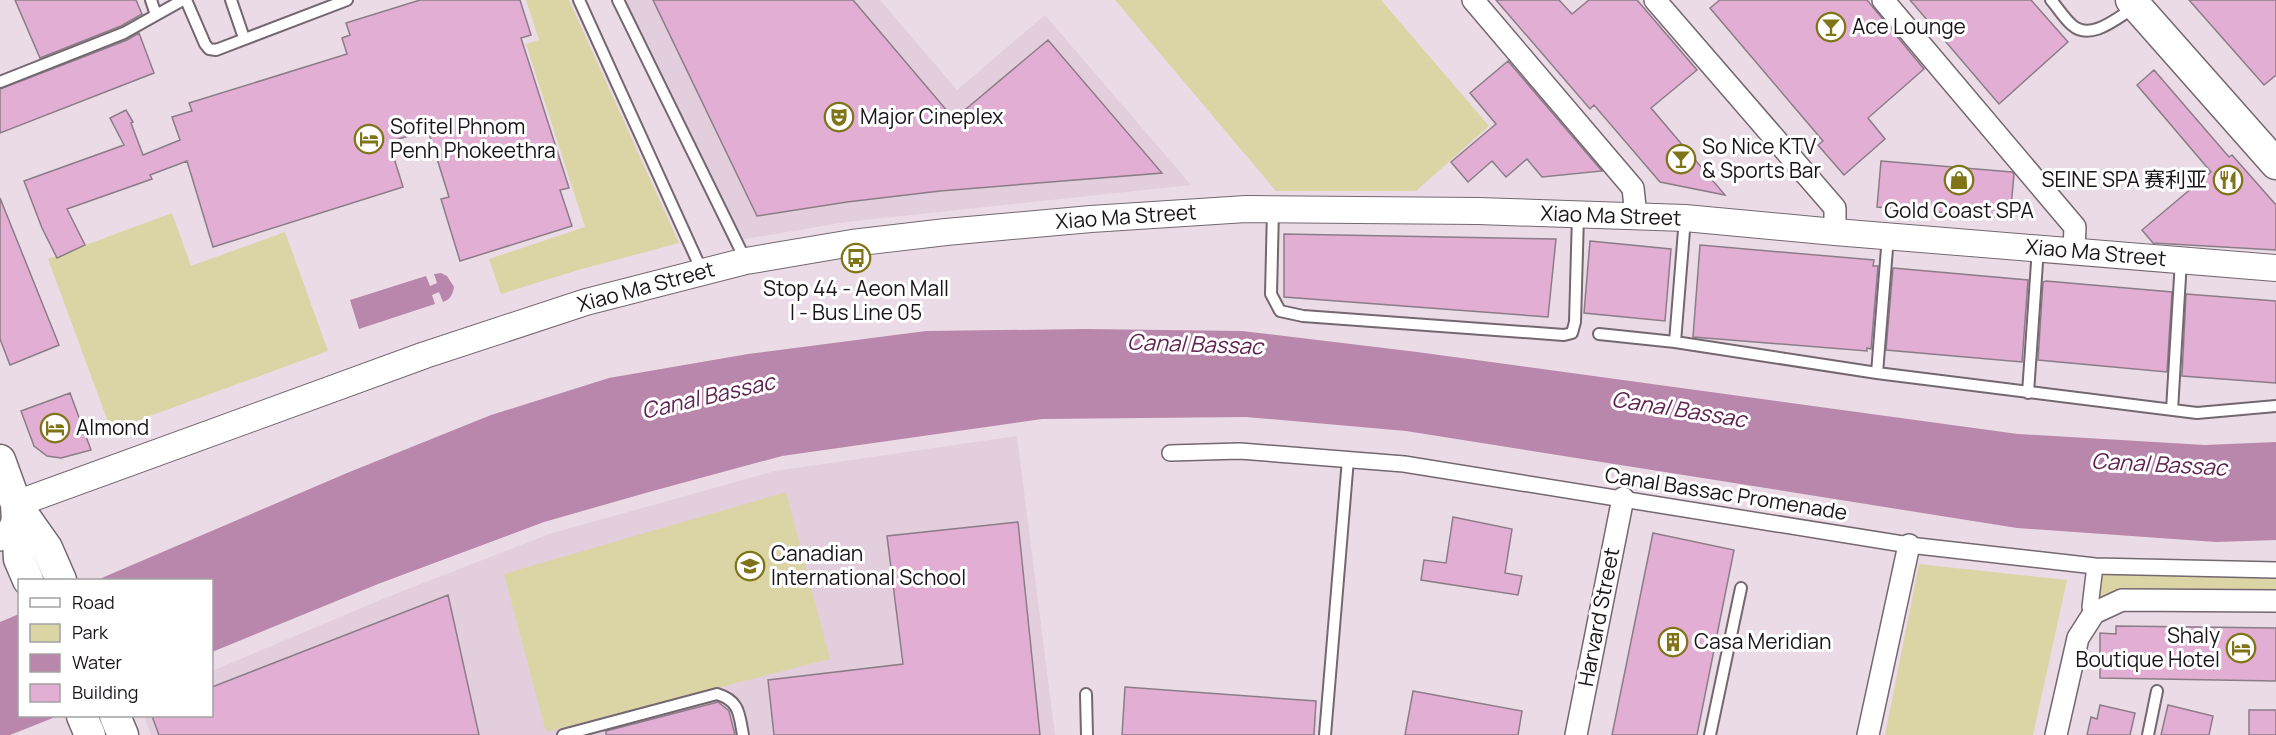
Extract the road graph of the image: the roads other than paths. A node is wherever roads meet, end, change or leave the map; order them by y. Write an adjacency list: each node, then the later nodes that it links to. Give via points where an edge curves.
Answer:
1 (151, 0): 12 (lane)
2 (184, 0): 12 (lane); 13 (lane, via 209,50)
3 (231, 0): 13 (lane)
4 (347, 0): 13 (lane)
5 (579, 0): 27 (lane)
6 (618, 0): 25 (lane)
7 (1473, 0): 18 (street, via 1633,188)
8 (1655, 0): 20 (street, via 1835,208)
9 (1883, 0): 23 (street, via 2075,227)
10 (2050, 0): 11 (lane, via 2074,27 2094,32)
11 (2134, 3): 15 (main road)
12 (156, 15): 14 (lane, via 124,33)
13 (244, 38)
14 (0, 82)
15 (2276, 164)
16 (1273, 209): 17 (street, Xiao Ma Street); 17 (lane, via 1271,294 1280,311 1564,335 1572,333 1575,322); 25 (street, Xiao Ma Street, via 1160,213 945,232)
17 (1578, 215): 18 (street, Xiao Ma Street)
18 (1636, 216): 19 (street, Xiao Ma Street)
19 (1685, 218): 20 (street, Xiao Ma Street); 29 (lane)
20 (1835, 232): 21 (street, Xiao Ma Street)
21 (1888, 236): 22 (street, Xiao Ma Street); 30 (lane)
22 (2038, 248): 23 (street, Xiao Ma Street); 31 (lane)
23 (2074, 250): 24 (street, Xiao Ma Street)
24 (2181, 260): 26 (street, Xiao Ma Street); 33 (lane)
25 (746, 261): 27 (street, Xiao Ma Street)
26 (2276, 268)
27 (702, 271): 38 (street, Xiao Ma Street, via 586,302 425,355)
28 (1599, 334): 29 (lane)
29 (1675, 342): 30 (lane)
30 (1877, 373): 31 (lane)
31 (2028, 393): 33 (lane)
32 (2276, 406): 33 (lane, via 2197,413)
33 (2172, 410)
34 (1170, 453): 35 (street, Canal Bassac Promenade, via 1240,451)
35 (1348, 459): 37 (street, Canal Bassac Promenade); 56 (lane)
36 (0, 460): 38 (main road)
37 (1623, 498): 39 (street, Canal Bassac Promenade); 57 (street, Harvard Street)
38 (8, 512): 40 (main road); 43 (main road, via 48,548)
39 (1909, 545): 41 (street, Canal Bassac Promenade); 59 (street)
40 (16, 561)
41 (2095, 566): 42 (street, Canal Bassac Promenade); 46 (street, via 2090,607)
42 (2276, 570)
43 (61, 579)
44 (1741, 588): 58 (lane)
45 (2276, 601): 46 (street, via 2122,600)
46 (2094, 614): 60 (street, via 2078,638)
47 (2157, 691): 61 (lane)
48 (1086, 694): 55 (lane)
49 (82, 717): 51 (main road)
50 (116, 717): 52 (main road)
51 (90, 735)
52 (123, 735)
53 (563, 735): 54 (lane, via 717,694 728,697 738,708)
54 (742, 735)
55 (1087, 735)
56 (1325, 735)
57 (1576, 735)
58 (1710, 735)
59 (1868, 735)
60 (2056, 735)
61 (2148, 735)

